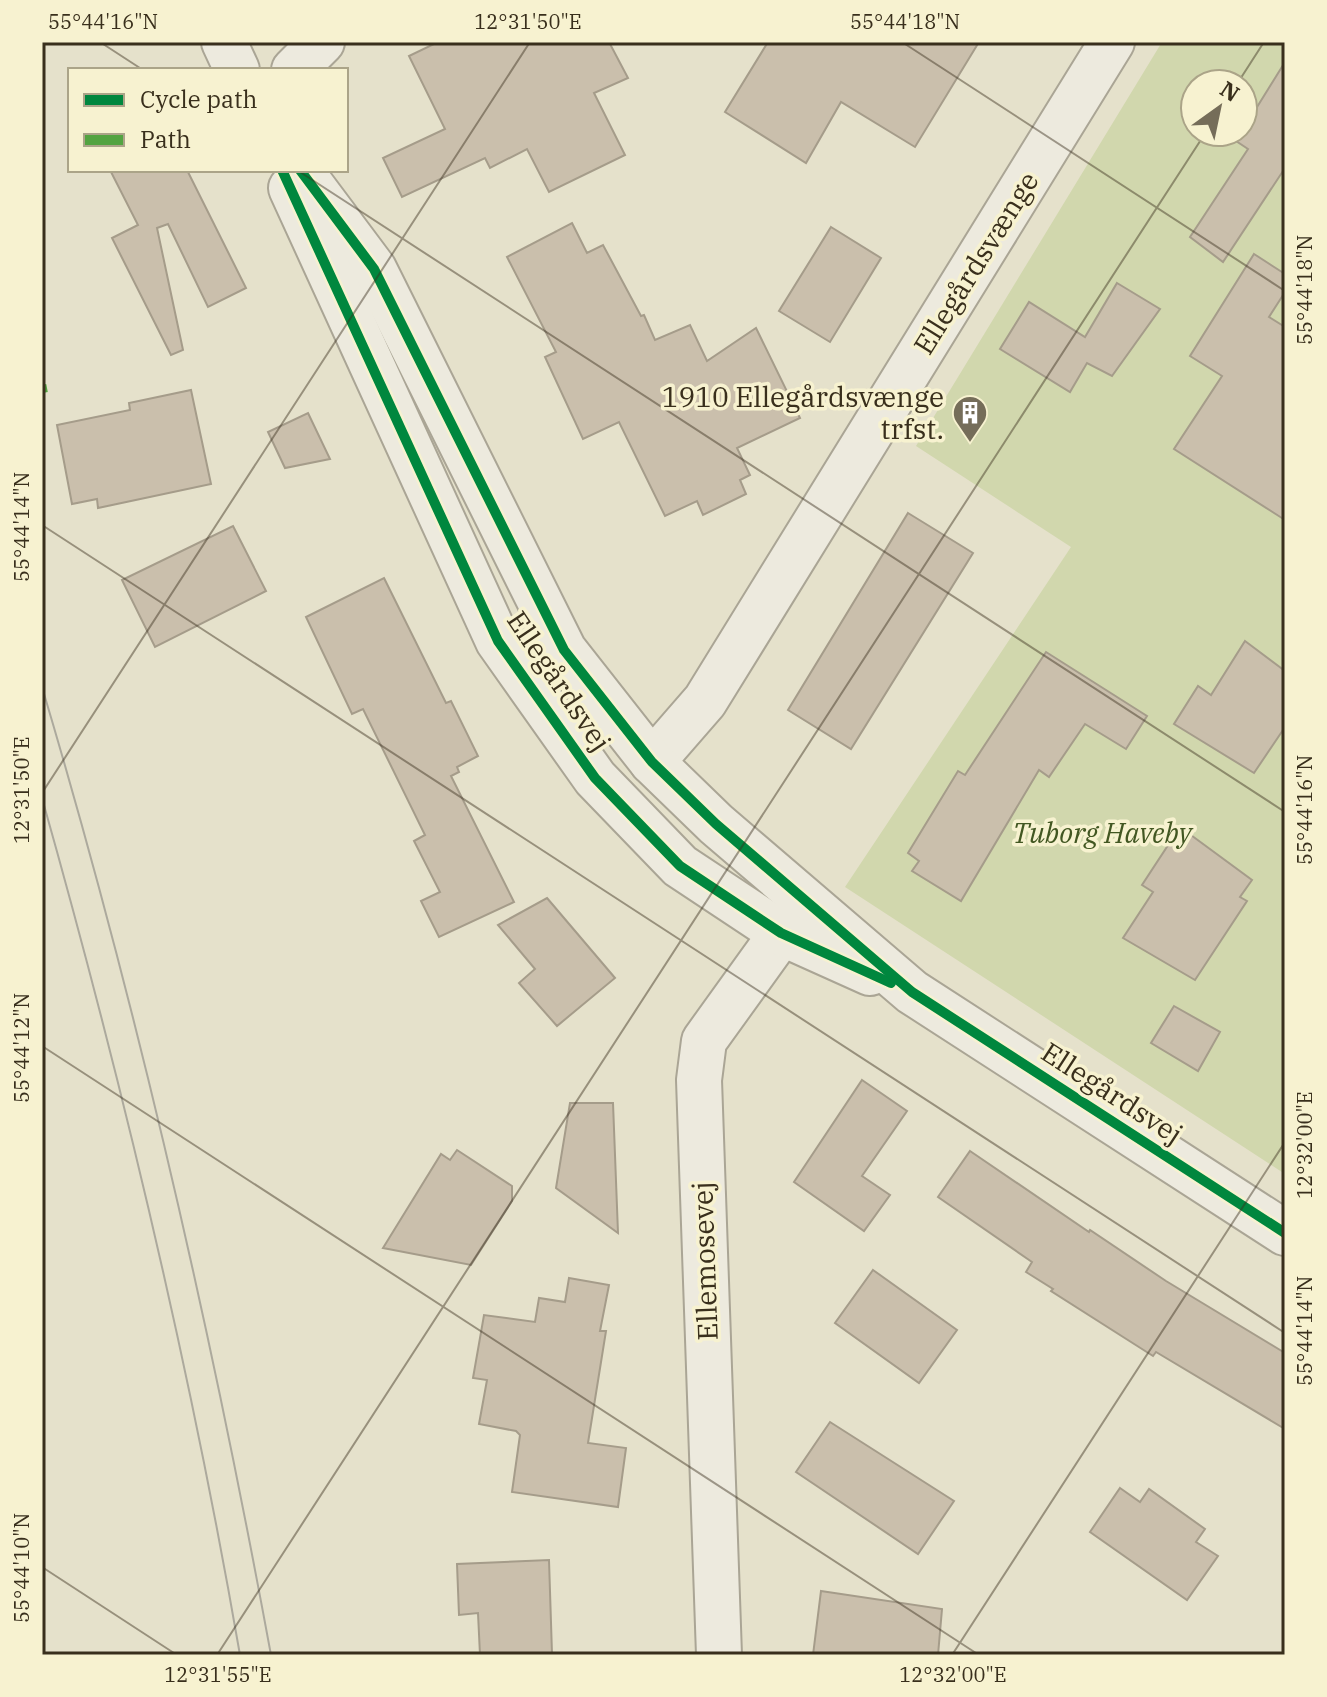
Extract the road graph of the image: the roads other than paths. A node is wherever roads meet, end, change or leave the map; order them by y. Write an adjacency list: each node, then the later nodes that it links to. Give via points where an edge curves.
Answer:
1 (224, 42): 4 (street)
2 (322, 42): 5 (street)
3 (1112, 42): 8 (street, Ellegårdsvænge, via 705,701)
4 (236, 68)
5 (296, 68)
6 (283, 172): 9 (street, Ellegårdsvej, via 498,641 595,778 680,866)
7 (301, 172): 8 (street, Ellegårdsvej, via 374,269 564,650)
8 (652, 762): 9 (street, Ellegårdsvej, via 716,824)
9 (793, 916): 10 (street, Ellegårdsvej); 11 (street, Ellemosevej, via 704,1041 699,1080)
10 (1285, 1233)
11 (719, 1655)

